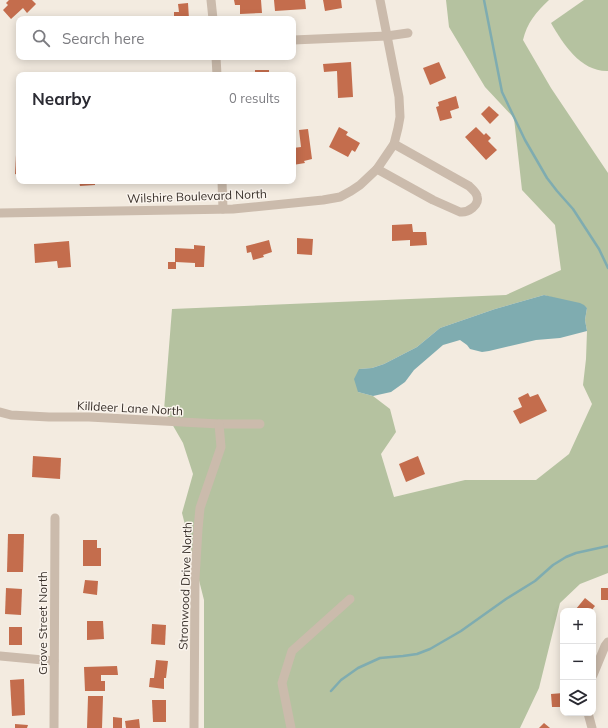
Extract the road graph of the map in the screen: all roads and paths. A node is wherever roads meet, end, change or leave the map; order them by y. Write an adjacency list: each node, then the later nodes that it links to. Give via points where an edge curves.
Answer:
1 (211, 0): 3 (street)
2 (380, 0): 5 (street, Wilshire Boulevard North)
3 (213, 16)
4 (408, 33): 5 (street)
5 (387, 36): 6 (street); 9 (street, Wilshire Boulevard North, via 399,97 400,117)
6 (296, 40)
7 (216, 60): 8 (street)
8 (217, 72)
9 (394, 144): 10 (street, Wilshire Boulevard North); 10 (street, via 469,186 477,197 477,202 468,211 460,212)
10 (377, 169): 12 (street, Wilshire Boulevard North, via 360,185 340,196 302,203)
11 (222, 184): 12 (street)
12 (223, 209): 13 (street, Wilshire Boulevard North)
13 (0, 213)
14 (0, 412): 15 (street, Killdeer Lane North, via 11,415)
15 (219, 424): 16 (street, Killdeer Lane North); 25 (street, Stronwood Drive North, via 221,446 200,508 198,529 195,578)
16 (260, 424)
17 (55, 518): 21 (street, Grove Street North)
18 (350, 599): 26 (street, via 292,651 282,683)
19 (608, 642): 22 (street)
20 (0, 656): 21 (street)
21 (54, 661): 24 (street, Grove Street North)
22 (596, 668)
23 (589, 716): 27 (street)
24 (54, 728)
25 (194, 728)
26 (291, 728)
27 (592, 728)

